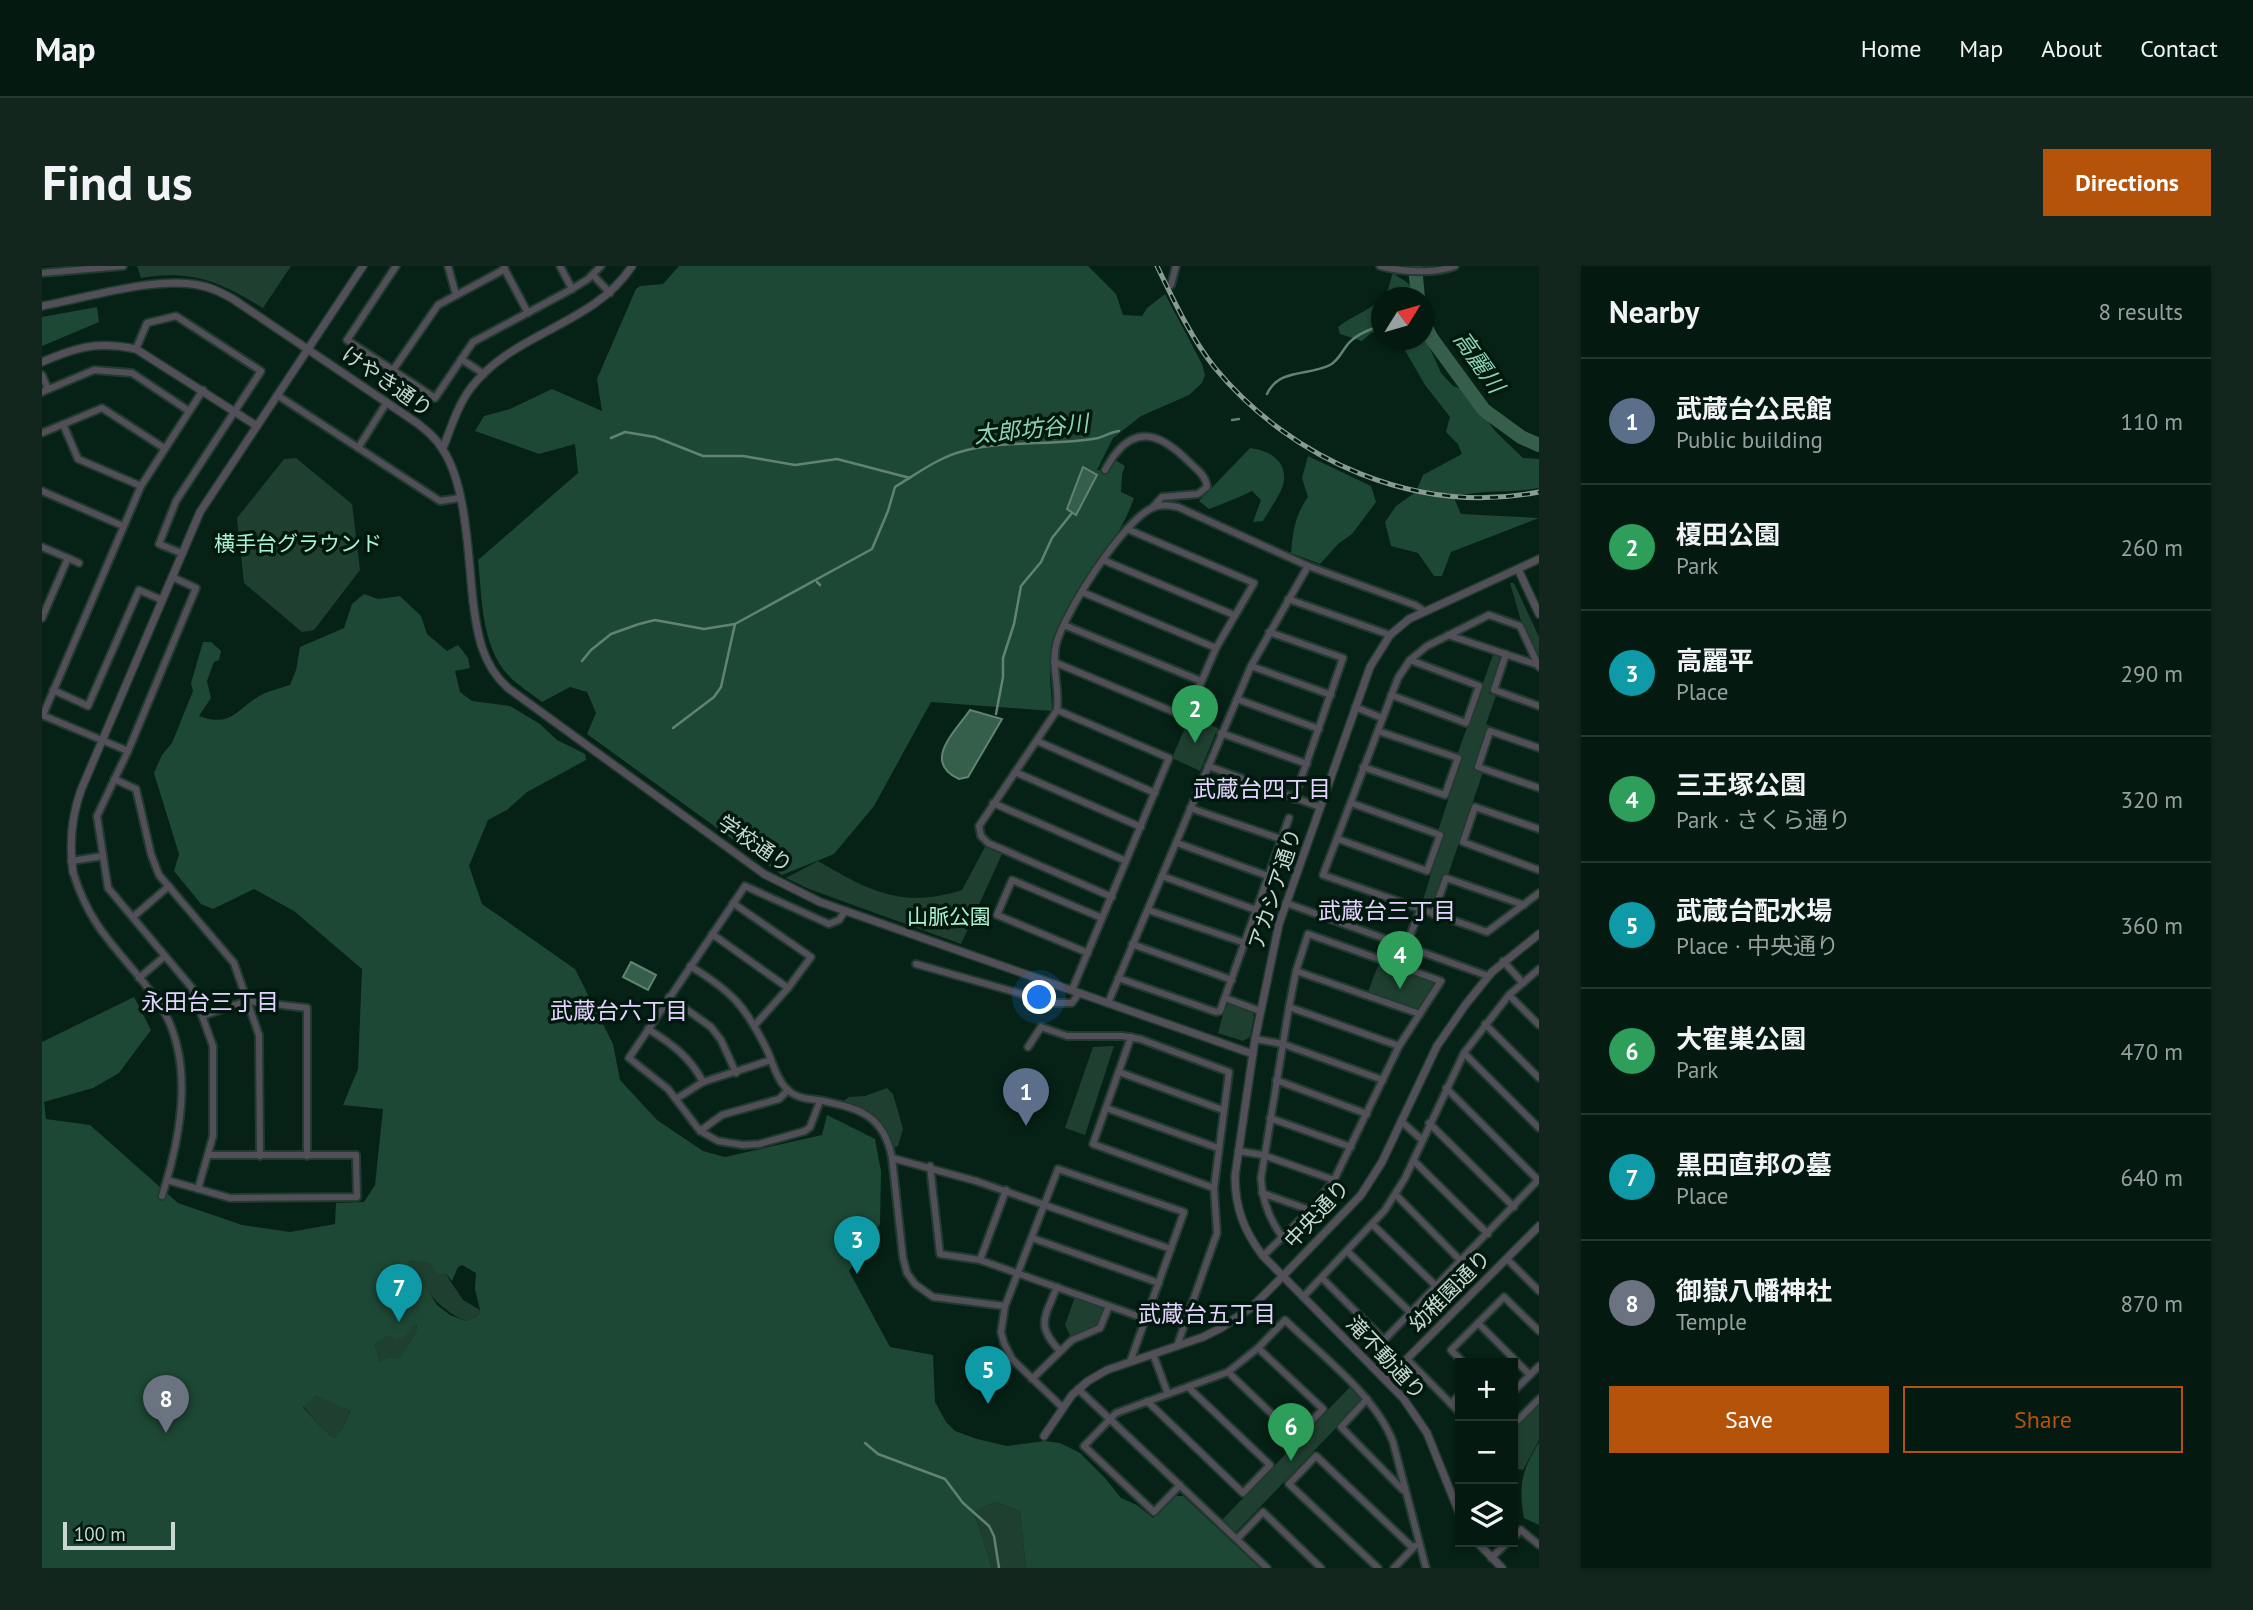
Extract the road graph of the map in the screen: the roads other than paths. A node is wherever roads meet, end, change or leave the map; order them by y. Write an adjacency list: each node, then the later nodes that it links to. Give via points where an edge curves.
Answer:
1 (123, 266): 11 (street)
2 (363, 266): 22 (street)
3 (396, 266): 25 (street, via 347,340)
4 (448, 266): 18 (street)
5 (560, 266): 16 (street)
6 (601, 266): 14 (street)
7 (632, 266): 17 (street)
8 (1177, 266): 15 (street)
9 (1380, 266): 10 (street, via 1445,270)
10 (1455, 266)
11 (101, 267): 13 (street)
12 (504, 267): 18 (street); 20 (street)
13 (49, 270)
14 (593, 275): 16 (street); 17 (street)
15 (1171, 285)
16 (572, 289): 20 (street)
17 (610, 293): 27 (street, via 512,351)
18 (456, 295): 25 (street, via 438,305)
19 (42, 306): 22 (street, けやき通り, via 154,284 197,285 233,299)
20 (528, 313): 23 (street, via 472,342)
21 (136, 349): 24 (street, via 89,345); 28 (street); 33 (street, via 147,323 176,316 261,371)
22 (308, 350): 30 (street); 31 (street, けやき通り)
23 (461, 359): 25 (street, via 435,398); 27 (street)
24 (42, 362)
25 (393, 370)
26 (42, 374): 29 (street)
27 (484, 374): 38 (street, via 460,405)
28 (202, 390): 32 (street); 33 (street)
29 (45, 391): 32 (street, via 94,370 132,373)
30 (277, 395): 35 (street); 37 (street)
31 (387, 402): 37 (street); 38 (street, けやき通り, via 428,431)
32 (189, 411): 39 (street)
33 (235, 411): 35 (street); 48 (street, via 176,501 159,544)
34 (63, 424): 36 (street); 39 (street, via 102,408); 41 (street, via 78,459)
35 (257, 426): 48 (street, via 213,490)
36 (42, 433)
37 (358, 448): 43 (street, via 440,501)
38 (443, 448): 43 (street, 学校通り)
39 (164, 449): 41 (street)
40 (1105, 470): 44 (street, via 1115,453 1135,439 1153,437 1168,442 1204,476 1207,487 1198,494 1163,497)
41 (141, 486): 45 (street)
42 (42, 491): 45 (street)
43 (460, 498): 126 (street, 学校通り, via 476,627 484,657 500,681 764,874)
44 (1153, 508): 46 (street); 53 (street, via 1178,507)
45 (123, 526): 76 (street)
46 (1127, 529): 51 (street); 63 (street, via 1254,583)
47 (42, 547): 49 (street)
48 (181, 553): 55 (street)
49 (68, 558): 52 (street); 58 (street)
50 (1539, 559): 54 (street, アカシア通り)
51 (1104, 560): 56 (street); 63 (street)
52 (79, 563)
53 (1308, 566): 59 (street); 61 (street)
54 (1518, 569): 61 (street, アカシア通り); 62 (street)
55 (172, 578): 60 (street); 91 (street, via 196,588)
56 (1082, 592): 65 (street); 69 (street)
57 (42, 595): 58 (street)
58 (50, 598): 64 (street)
59 (1288, 599): 66 (street); 67 (street)
60 (162, 600): 76 (street, via 139,590 88,706); 88 (street)
61 (1424, 611): 67 (street, アカシア通り)
62 (1539, 614)
63 (1234, 615): 69 (street)
64 (42, 618)
65 (1064, 625): 72 (street); 75 (street)
66 (1269, 632): 73 (street); 77 (street, via 1343,658)
67 (1390, 635): 81 (street, アカシア通り, via 1370,667)
68 (1448, 635): 70 (street); 71 (street); 74 (street, via 1489,615 1520,626)
69 (1216, 648): 75 (street)
70 (1506, 654): 74 (street); 80 (street, via 1494,690)
71 (1410, 660): 78 (street); 78 (street, via 1479,686 1466,723)
72 (1054, 662): 75 (street, via 1186,717); 82 (street)
73 (1251, 666): 77 (street); 79 (street)
74 (1538, 666)
75 (1201, 681)
76 (53, 690): 83 (street)
77 (1331, 695): 85 (street)
78 (1391, 695): 84 (street)
79 (1237, 699): 85 (street); 87 (street)
80 (1539, 706)
81 (1355, 708): 84 (street); 102 (street, アカシア通り)
82 (1057, 710): 89 (street); 98 (street, via 1169,758)
83 (42, 715): 88 (street)
84 (1382, 718): 86 (street)
85 (1319, 729): 92 (street)
86 (1378, 730): 94 (street); 94 (street, via 1458,758 1445,795)
87 (1222, 733): 92 (street); 93 (street)
88 (102, 740): 91 (street); 111 (street, via 75,806)
89 (1037, 741): 95 (street); 98 (street)
90 (1539, 748): 97 (street, via 1490,731 1478,767)
91 (128, 751): 96 (street)
92 (1307, 764): 99 (street)
93 (1208, 766): 99 (street); 103 (street)
94 (1363, 767): 101 (street)
95 (1015, 772): 100 (street); 105 (street)
96 (114, 779): 110 (street, via 97,816); 117 (street, via 136,789 151,854)
97 (1539, 788)
98 (1155, 793): 105 (street)
99 (1294, 799): 102 (street)
100 (993, 803): 112 (street); 119 (street, via 979,826 988,843)
101 (1351, 803): 108 (street); 108 (street, via 1440,835 1427,871)
102 (1320, 807): 121 (street, アカシア通り)
103 (1190, 808): 107 (street); 109 (street)
104 (1289, 817): 107 (street)
105 (1140, 827): 112 (street)
106 (1539, 829): 113 (street, via 1475,807 1462,842)
107 (1281, 839): 116 (street)
108 (1338, 839): 125 (street, via 1324,875)
109 (1177, 843): 115 (street); 116 (street)
110 (103, 856): 111 (street); 128 (street, via 108,888)
111 (71, 861): 114 (street)
112 (1126, 861): 119 (street)
113 (1539, 870)
114 (73, 872): 143 (street, via 93,922)
115 (1162, 876): 123 (street); 124 (street)
116 (1268, 876): 124 (street)
117 (169, 886): 128 (street); 152 (street, via 234,963)
118 (1539, 893): 122 (street)
119 (1112, 897): 129 (street)
120 (733, 903): 126 (street, via 745,886 830,924); 130 (street); 147 (street, via 811,957)
121 (1286, 904): 134 (street); 155 (street, アカシア通り)
122 (1524, 905): 127 (street, via 1487,932); 127 (street, via 1446,878)
123 (1147, 910): 132 (street); 133 (street)
124 (1256, 910): 132 (street)
125 (1420, 910): 127 (street); 134 (street)
126 (845, 911): 148 (street, 学校通り)
127 (1433, 914)
128 (133, 917): 136 (street)
129 (1102, 918): 135 (street); 135 (street, via 1012,880 997,915)
130 (712, 934): 139 (street); 147 (street)
131 (1539, 934): 137 (street, 中央通り)
132 (1245, 943): 145 (street)
133 (1132, 944): 144 (street); 145 (street)
134 (1406, 946): 142 (street)
135 (1088, 953): 148 (street)
136 (164, 956): 143 (street); 157 (street, via 192,988)
137 (1503, 961): 142 (street, 中央通り); 146 (street)
138 (916, 964): 148 (street, via 1063,1004 1072,1003)
139 (690, 966): 150 (street); 159 (street, via 729,992)
140 (1296, 971): 154 (street); 156 (street); 156 (street, via 1308,934 1441,981)
141 (1538, 971): 146 (street)
142 (1488, 976): 184 (street, 中央通り, via 1437,1046)
143 (139, 978): 200 (street, via 164,1010 178,1049 178,1142)
144 (1118, 978): 151 (street, via 1216,1012); 153 (street)
145 (1232, 980): 151 (street)
146 (1523, 982): 149 (street)
147 (788, 988): 159 (street)
148 (1076, 992): 153 (street, 学校通り)
149 (1509, 995): 158 (street); 160 (street)
150 (669, 997): 161 (street); 171 (street, via 711,1027)
151 (1225, 999): 155 (street)
152 (247, 1001): 157 (street); 194 (street, via 259,1035); 195 (street, via 307,1008)
153 (1108, 1003): 167 (street, 学校通り)
154 (1289, 1007): 164 (street); 165 (street)
155 (1260, 1011): 163 (street, アカシア通り)
156 (1420, 1014): 165 (street)
157 (202, 1016): 192 (street, via 213,1046 213,1136)
158 (1485, 1024): 168 (street); 172 (street)
159 (755, 1025): 169 (street)
160 (1539, 1025)
161 (648, 1029): 175 (street, via 687,1057); 178 (street, via 629,1058)
162 (1131, 1037): 166 (street, via 1067,1036 1041,1027); 170 (street); 181 (street, via 1229,1072)
163 (1255, 1039): 164 (street); 167 (street, アカシア通り)
164 (1283, 1044): 173 (street); 174 (street)
165 (1399, 1046): 174 (street)
166 (1028, 1047)
167 (1253, 1054): 191 (street, アカシア通り)
168 (1464, 1054): 176 (street); 186 (street)
169 (771, 1060): 171 (street); 177 (street)
170 (1119, 1072): 180 (street); 181 (street)
171 (736, 1073): 175 (street)
172 (1539, 1078)
173 (1276, 1080): 182 (street); 183 (street)
174 (1383, 1080): 182 (street)
175 (703, 1082): 178 (street)
176 (1446, 1088): 185 (street); 199 (street)
177 (788, 1090): 179 (street); 187 (street, via 779,1098 722,1115)
178 (676, 1099): 187 (street)
179 (820, 1101): 187 (street, via 808,1129 759,1144 725,1143); 196 (street, via 851,1107 875,1121 889,1141)
180 (1106, 1108): 190 (street); 202 (street, via 1093,1144)
181 (1223, 1110): 190 (street)
182 (1367, 1114): 189 (street)
183 (1270, 1118): 189 (street); 193 (street)
184 (1401, 1121): 188 (street); 223 (street, 中央通り, via 1361,1195)
185 (1429, 1123): 188 (street); 209 (street)
186 (1539, 1128)
187 (700, 1131)
188 (1422, 1140): 197 (street)
189 (1352, 1147): 201 (street)
190 (1218, 1148): 202 (street)
191 (1238, 1151): 193 (street); 218 (street, アカシア通り, via 1235,1192 1240,1219)
192 (208, 1155): 194 (street); 203 (street)
193 (1263, 1155): 201 (street); 205 (street)
194 (260, 1156): 195 (street)
195 (307, 1156): 203 (street, via 356,1155 357,1197 230,1198)
196 (892, 1158): 198 (street); 230 (street, via 903,1258 911,1279 933,1297)
197 (1414, 1161): 206 (street); 213 (street)
198 (930, 1166): 204 (street); 220 (street, via 940,1254)
199 (1539, 1179): 209 (street)
200 (167, 1180): 203 (street); 207 (street)
201 (1334, 1180): 210 (street)
202 (1214, 1188): 236 (street, via 1217,1233)
203 (198, 1189)
204 (1006, 1190): 208 (street); 220 (street)
205 (1262, 1193): 210 (street); 215 (street, via 1266,1211)
206 (1396, 1195): 211 (street); 221 (street)
207 (162, 1196)
208 (1045, 1203): 214 (street); 216 (street); 216 (street, via 1058,1169 1184,1212)
209 (1514, 1207): 213 (street)
210 (1310, 1210): 215 (street)
211 (1372, 1224): 217 (street); 226 (street)
212 (1539, 1226): 219 (street, 幼稚園通り)
213 (1488, 1234): 221 (street)
214 (1032, 1238): 222 (street); 225 (street)
215 (1283, 1238): 218 (street)
216 (1171, 1249): 225 (street)
217 (1347, 1251): 224 (street); 232 (street)
218 (1263, 1256): 223 (street, アカシア通り)
219 (1507, 1259): 228 (street); 241 (street, 幼稚園通り)
220 (980, 1260): 222 (street)
221 (1461, 1261): 226 (street)
222 (1018, 1273): 227 (street); 230 (street)
223 (1283, 1276): 229 (street, 滝不動通り); 236 (street, 中央通り, via 1236,1319)
224 (1322, 1278): 229 (street); 232 (street, via 1384,1340)
225 (1159, 1283): 233 (street)
226 (1436, 1286): 232 (street)
227 (1057, 1287): 231 (street); 238 (street, via 1044,1321 1048,1338)
228 (1539, 1291)
229 (1303, 1297): 247 (street, 滝不動通り)
230 (1005, 1306): 246 (street, via 1004,1343 1012,1359)
231 (1109, 1306): 233 (street); 238 (street, via 1100,1328 1078,1336)
232 (1411, 1313)
233 (1146, 1319): 242 (street)
234 (1478, 1323): 235 (street, via 1504,1297); 240 (street, via 1451,1350); 245 (street)
235 (1539, 1331)
236 (1177, 1346): 239 (street, 中央通り)
237 (1258, 1348): 244 (street); 244 (street, via 1323,1409 1296,1437); 252 (street, via 1285,1320)
238 (1060, 1351): 246 (street)
239 (1153, 1354): 242 (street, 中央通り); 251 (street)
240 (1459, 1358)
241 (1407, 1359): 247 (street, 幼稚園通り); 256 (street)
242 (1130, 1362): 250 (street, 中央通り, via 1098,1374)
243 (1539, 1366): 245 (street)
244 (1228, 1372): 248 (street)
245 (1530, 1375): 249 (street)
246 (1032, 1379): 257 (street)
247 (1386, 1380): 264 (street, 滝不動通り, via 1427,1433)
248 (1188, 1387): 251 (street); 255 (street, via 1270,1465 1243,1493)
249 (1518, 1387)
250 (1078, 1389): 257 (street, 中央通り); 259 (street)
251 (1168, 1394): 255 (street)
252 (1367, 1399): 263 (street, via 1390,1433); 263 (street, via 1341,1427)
253 (1539, 1399): 260 (street)
254 (1455, 1400): 256 (street)
255 (1147, 1401): 259 (street)
256 (1451, 1404): 258 (street)
257 (1063, 1408): 261 (street, 中央通り)
258 (1455, 1408)
259 (1110, 1419): 262 (street); 262 (street, via 1084,1446 1154,1512)
260 (1517, 1421)
261 (1044, 1436)
262 (1180, 1485): 266 (street)
263 (1405, 1491): 268 (street)
264 (1455, 1502)
265 (1518, 1533): 267 (street, via 1521,1530)
266 (1237, 1539): 272 (street); 273 (street, via 1263,1512)
267 (1539, 1545)
268 (1415, 1546): 274 (street, via 1315,1456 1289,1484); 275 (street); 276 (street)
269 (1481, 1547): 271 (street)
270 (1503, 1547): 271 (street)
271 (1491, 1558): 277 (street)
272 (1267, 1568)
273 (1321, 1568)
274 (1378, 1568)
275 (1394, 1568)
276 (1426, 1568)
277 (1502, 1568)

